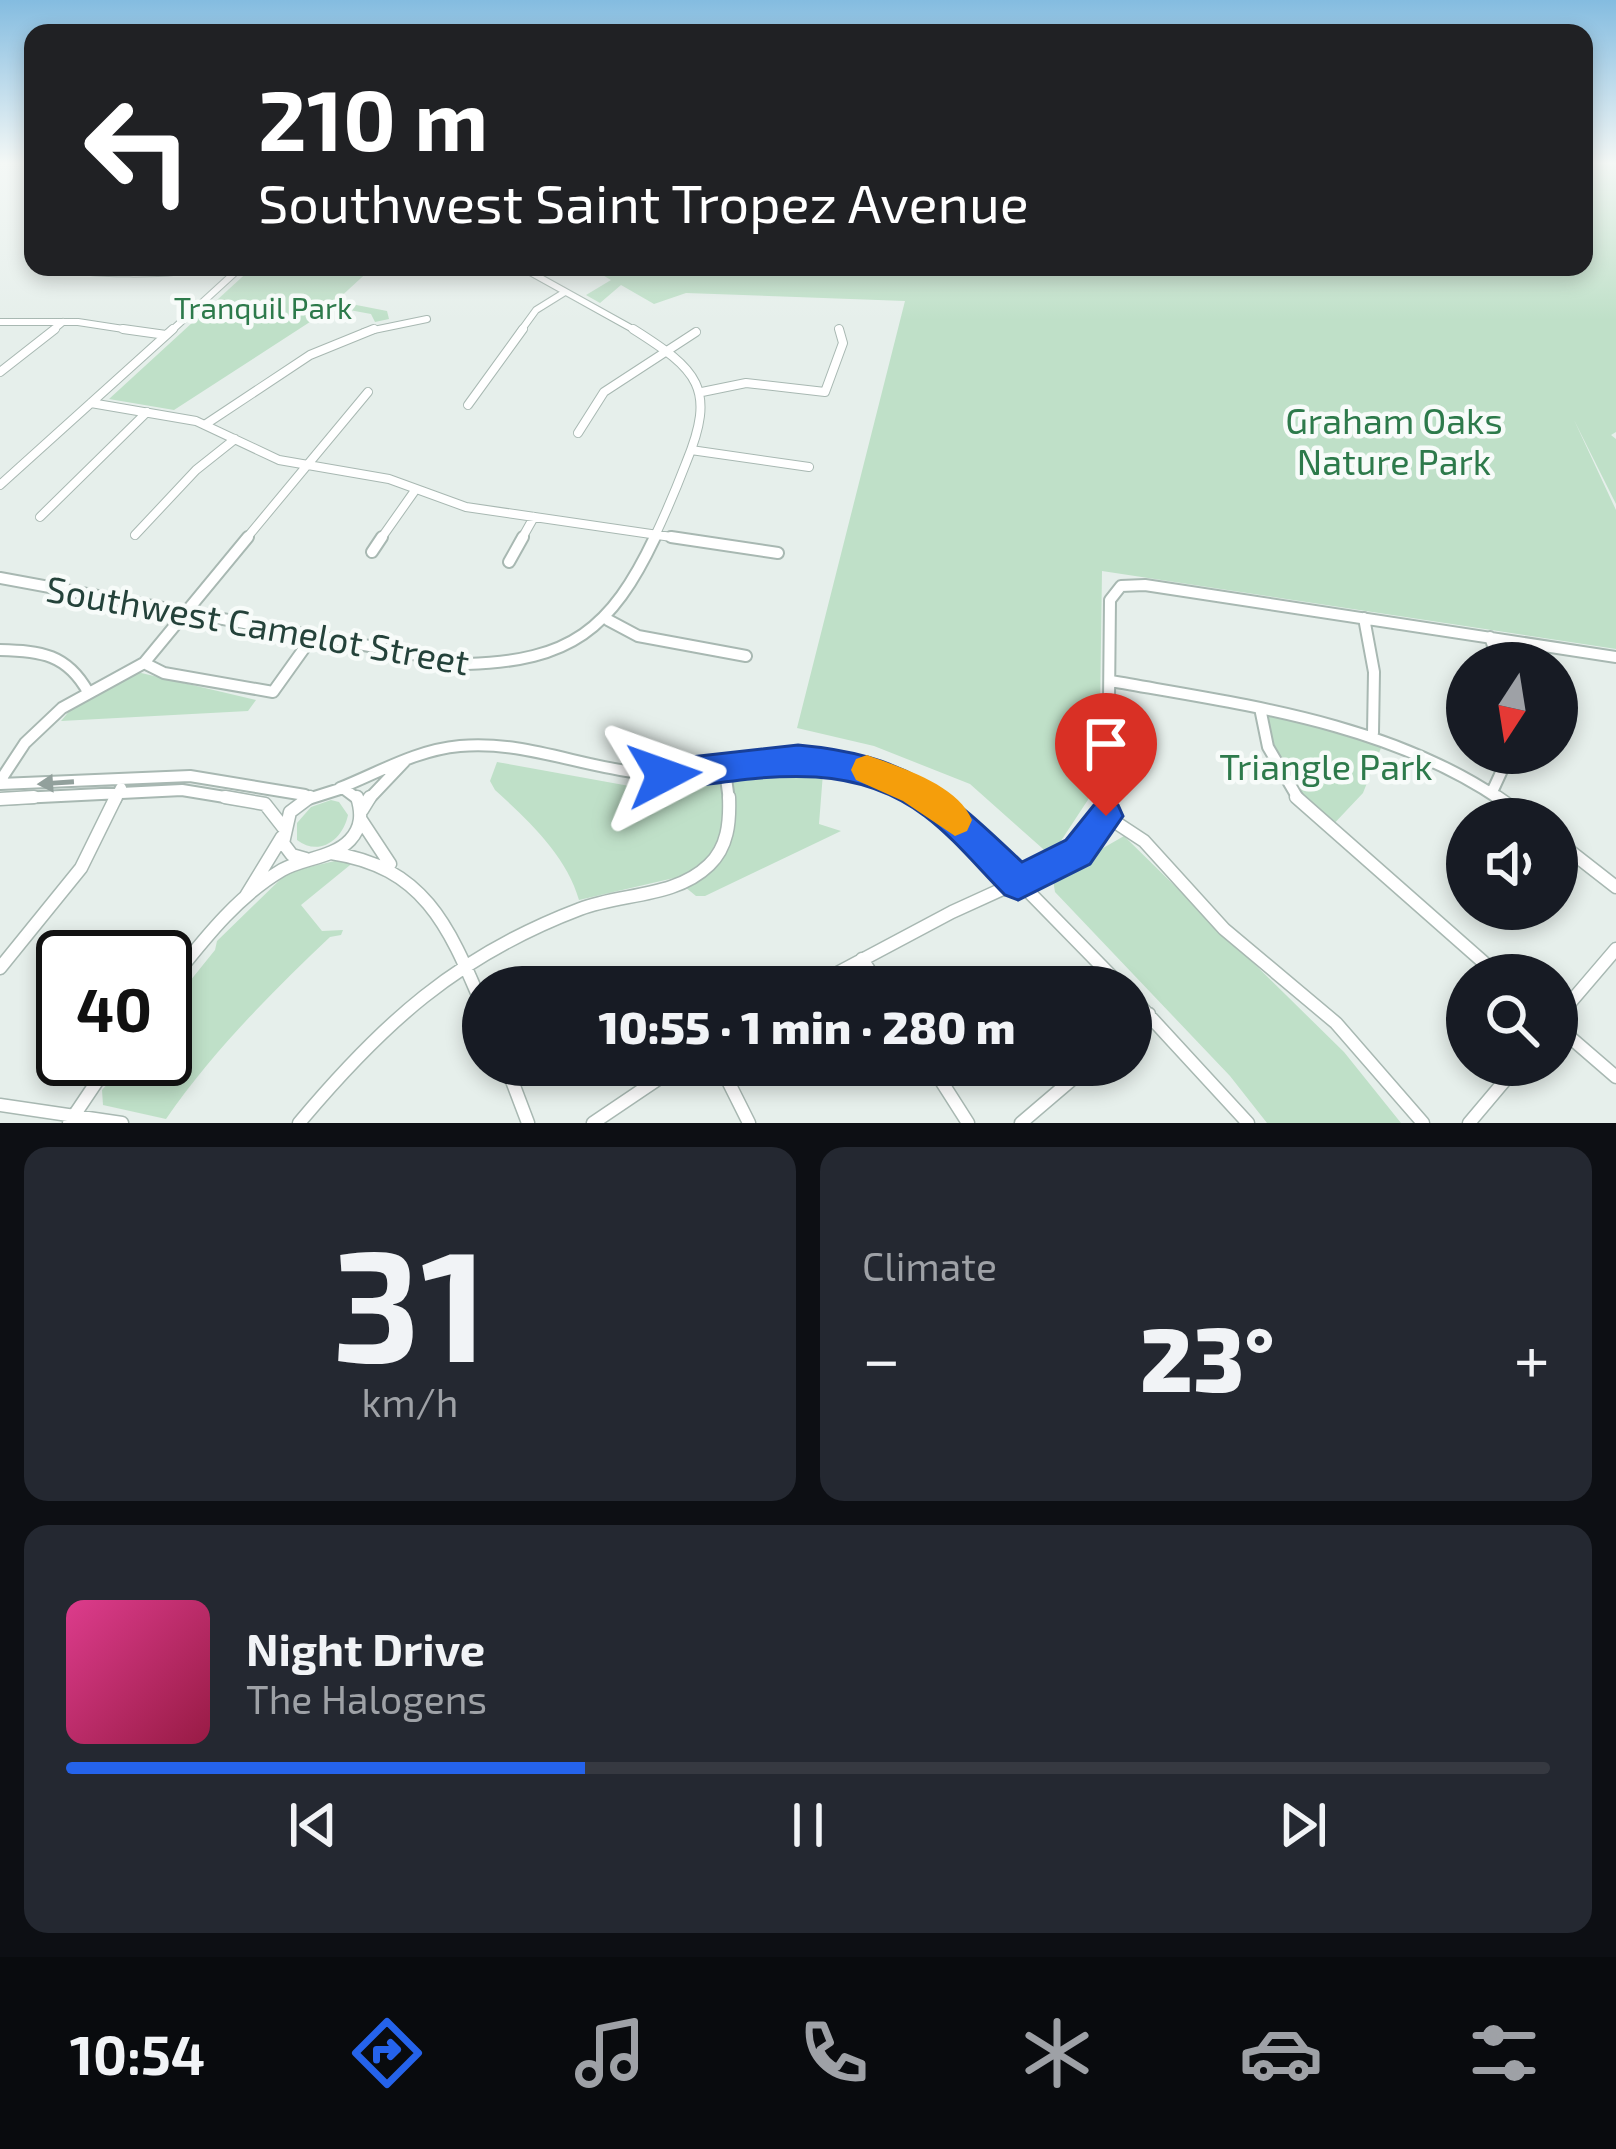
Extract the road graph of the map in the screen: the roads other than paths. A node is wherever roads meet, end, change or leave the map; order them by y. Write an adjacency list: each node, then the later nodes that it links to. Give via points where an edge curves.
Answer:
1 (231, 276): 9 (street)
2 (537, 276): 3 (street)
3 (565, 292): 10 (street); 15 (street, via 536,310)
4 (427, 319): 17 (street, via 374,327 317,349)
5 (2, 322): 6 (street)
6 (63, 322): 9 (street); 11 (street)
7 (839, 328): 13 (street, via 843,343 825,392 746,383)
8 (697, 332): 10 (street)
9 (166, 335): 14 (street)
10 (664, 351): 13 (street); 18 (street, via 604,392)
11 (0, 372)
12 (368, 392): 21 (street)
13 (701, 392): 20 (street, Southwest Camelot Street)
14 (92, 404): 16 (street); 23 (street)
15 (468, 406)
16 (146, 412): 17 (street); 25 (street)
17 (206, 424): 19 (street)
18 (578, 433)
19 (235, 439): 21 (street); 28 (street)
20 (692, 450): 22 (street); 27 (street, Southwest Camelot Street)
21 (308, 464): 24 (street); 33 (street)
22 (809, 467)
23 (0, 485)
24 (416, 489): 26 (street); 29 (street)
25 (40, 517)
26 (534, 517): 27 (street); 31 (street)
27 (655, 534): 30 (street); 35 (street, Southwest Camelot Street)
28 (135, 535)
29 (372, 552)
30 (778, 553)
31 (509, 562)
32 (0, 578): 33 (street, Southwest Camelot Street)
33 (190, 611): 36 (street, Southwest Camelot Street); 42 (street)
34 (1364, 618): 37 (street); 43 (street, via 1121,586 1110,600); 46 (street)
35 (608, 620): 36 (street, Southwest Camelot Street, via 566,647 504,666); 40 (street, via 638,636)
36 (313, 636): 42 (street, via 273,692)
37 (1490, 638): 38 (street); 41 (street)
38 (1491, 642)
39 (0, 650): 44 (street, via 57,656 74,666)
40 (746, 656)
41 (1616, 657)
42 (144, 663): 44 (street)
43 (1111, 681): 45 (street); 59 (street)
44 (88, 692): 51 (street, via 43,724)
45 (1260, 708): 46 (street); 71 (street, via 1290,790)
46 (1373, 733): 54 (street)
47 (408, 758): 48 (street, via 477,745 639,773); 52 (street); 58 (street, via 377,786)
48 (725, 771): 65 (street, via 812,759 898,781 946,812); 75 (street, via 728,832 697,874 583,907)
49 (1500, 774): 54 (street)
50 (125, 777): 51 (street, one-way to 51); 53 (street); 55 (street, via 190,776)
51 (0, 783)
52 (340, 788): 55 (street); 58 (street, via 353,794)
53 (119, 792): 57 (street); 60 (street, via 245,798 271,808); 69 (street, via 88,857)
54 (1492, 792): 56 (street)
55 (310, 794): 60 (street)
56 (1500, 798)
57 (0, 800)
58 (361, 815): 61 (street, via 352,837); 64 (street, via 367,837)
59 (1106, 816): 65 (street, via 1078,852); 102 (street, via 1144,842 1224,928 1336,1023)
60 (282, 832): 63 (street, via 288,851); 67 (street)
61 (331, 853): 63 (street); 64 (street)
62 (1578, 857): 66 (street)
63 (306, 859): 67 (street)
64 (390, 864): 74 (street, via 441,918)
65 (1018, 882): 73 (street); 78 (street)
66 (1616, 887)
67 (246, 896): 72 (street)
68 (0, 947): 69 (street)
69 (16, 947): 79 (street)
70 (1616, 949): 81 (street)
71 (1473, 954)
72 (192, 957)
73 (862, 959): 76 (street); 77 (street)
74 (465, 966)
75 (468, 966)
76 (849, 966)
77 (866, 966)
78 (1101, 966)
79 (0, 968)
80 (462, 970): 95 (street, via 383,1028)
81 (1578, 996)
82 (1152, 1017): 101 (street)
83 (1578, 1042): 84 (street)
84 (1616, 1077)
85 (94, 1086): 93 (street)
86 (514, 1086): 96 (street)
87 (648, 1086): 97 (street)
88 (730, 1086): 98 (street)
89 (944, 1086): 99 (street)
90 (1064, 1086): 100 (street)
91 (1500, 1086): 103 (street)
92 (0, 1105): 93 (street)
93 (72, 1119): 94 (street)
94 (122, 1123)
95 (299, 1123)
96 (528, 1123)
97 (593, 1123)
98 (749, 1123)
99 (968, 1123)
100 (1021, 1123)
101 (1248, 1123)
102 (1423, 1123)
103 (1469, 1123)

